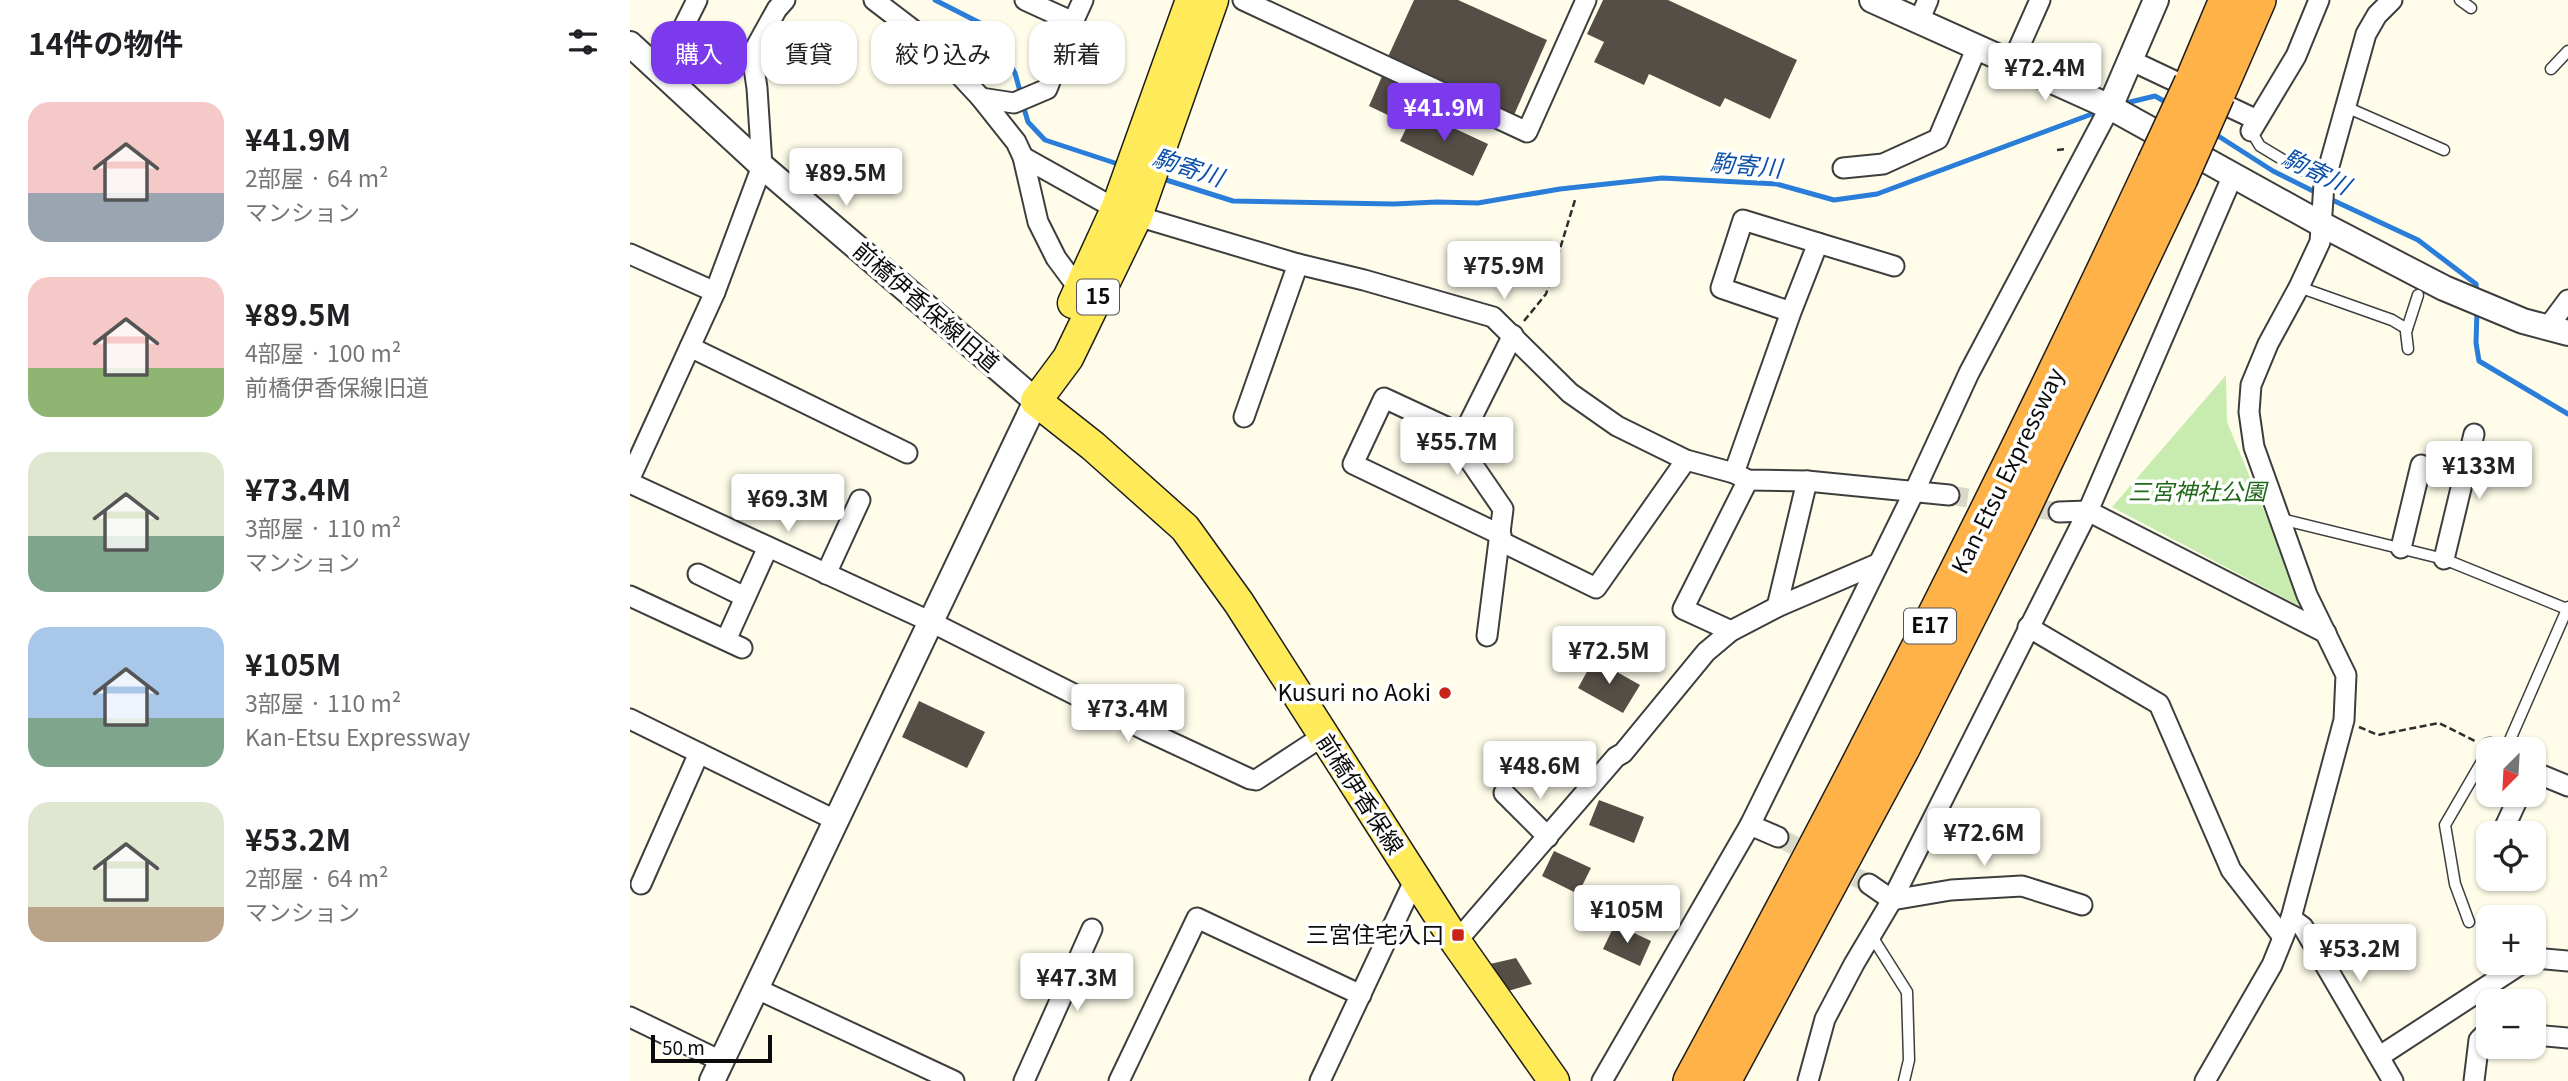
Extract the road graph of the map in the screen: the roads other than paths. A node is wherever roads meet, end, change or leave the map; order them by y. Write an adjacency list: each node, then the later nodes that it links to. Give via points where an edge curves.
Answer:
1 (697, 0): 20 (street)
2 (785, 0): 39 (street, via 752,54)
3 (874, 0): 33 (street, via 929,42)
4 (1025, 0): 21 (street)
5 (1083, 0): 22 (street)
6 (1191, 0): 41 (main road, 15)
7 (1213, 0): 41 (main road, 15)
8 (1243, 0): 9 (street, via 1527,132)
9 (1586, 0)
10 (1872, 0): 19 (street)
11 (2040, 0): 28 (street)
12 (2156, 0): 26 (street)
13 (2227, 0): 32 (highway, Kan-Etsu Expressway / E17)
14 (2258, 0): 32 (highway, Kan-Etsu Expressway / E17)
15 (2319, 0): 36 (street, via 2296,56)
16 (2392, 0): 35 (street, via 2366,34)
17 (2460, 0): 18 (lane)
18 (2471, 8)
19 (1923, 11): 24 (street)
20 (686, 21)
21 (1071, 21)
22 (1073, 21)
23 (630, 44): 27 (street, 前橋伊香保線旧道)
24 (1977, 47): 28 (street); 40 (street, via 1938,139 1883,164)
25 (2568, 51): 29 (lane)
26 (2130, 60): 34 (street); 36 (street)
27 (651, 63)
28 (2012, 63): 34 (street)
29 (2551, 69)
30 (674, 84): 39 (street, 前橋伊香保線旧道)
31 (1049, 84): 33 (street, via 1014,103)
32 (2205, 89): 42 (highway, Kan-Etsu Expressway / E17, bridge)
33 (981, 98): 38 (street)
34 (2110, 107): 43 (street); 72 (street, via 1969,373)
35 (2346, 107): 37 (lane); 44 (street)
36 (2254, 125): 44 (lane, via 2260,146)
37 (2444, 150)
38 (1023, 157): 45 (street); 52 (street, via 1038,222)
39 (762, 166): 53 (street); 62 (street, 前橋伊香保線旧道)
40 (1843, 168)
41 (1142, 169): 45 (main road, 15)
42 (2167, 171): 134 (highway, Kan-Etsu Expressway / E17, via 2062,363 1868,748); 135 (highway, Kan-Etsu Expressway / E17, via 2024,507 1921,712)
43 (2233, 175): 46 (street); 75 (street)
44 (2324, 182): 46 (street)
45 (1127, 213): 49 (street); 52 (main road, 15); 62 (main road, 15, via 1068,358)
46 (2321, 216): 51 (street, via 2320,242); 58 (street, via 2444,288 2523,321)
47 (1818, 243): 50 (street); 56 (street); 56 (street, via 1743,220 1721,288)
48 (630, 254): 53 (street)
49 (1298, 264): 59 (street, via 1493,317); 63 (street)
50 (1894, 266)
51 (2298, 288): 57 (lane); 77 (street, via 2251,385 2249,412 2254,447)
52 (1079, 289): 62 (main road, 15, via 1050,351)
53 (715, 292): 60 (street)
54 (2418, 295): 57 (lane)
55 (2568, 300): 58 (street)
56 (1791, 312): 69 (street)
57 (2407, 329): 61 (lane)
58 (2558, 330)
59 (1513, 335): 65 (street, via 1469,423); 67 (street, via 1570,393 1617,426)
60 (690, 347): 66 (street); 70 (street)
61 (2408, 349)
62 (1036, 401): 89 (street); 95 (main road, 前橋伊香保線, via 1185,528 1239,603)
63 (1244, 417)
64 (2474, 434): 81 (street)
65 (1468, 437): 78 (street, via 1468,458 1503,509); 78 (street, via 1384,398 1353,464)
66 (907, 453)
67 (1686, 460): 69 (street); 78 (street, via 1596,588)
68 (2421, 466): 80 (street)
69 (1741, 477): 71 (street); 91 (street, via 1683,609)
70 (630, 481): 79 (street)
71 (1807, 481): 72 (street); 87 (street)
72 (1915, 490): 73 (street); 82 (street)
73 (1949, 495)
74 (860, 500): 84 (street)
75 (2088, 511): 76 (street); 90 (street); 92 (street)
76 (2059, 512)
77 (2281, 519): 80 (lane); 92 (street, via 2307,595)
78 (1500, 538): 93 (street)
79 (768, 547): 84 (street); 86 (street)
80 (2401, 548): 81 (lane)
81 (2444, 559): 88 (lane)
82 (1877, 564): 87 (street); 103 (street)
83 (698, 574): 86 (street)
84 (826, 574): 89 (street)
85 (630, 596): 86 (street, via 734,644)
86 (745, 597)
87 (1777, 607): 91 (street)
88 (2568, 608): 96 (lane)
89 (929, 621): 95 (street, via 1250,779 1256,780); 102 (street)
90 (2028, 627): 109 (street); 115 (street, via 2159,704 2231,870)
91 (1731, 631): 104 (street, via 1706,652)
92 (2326, 633): 111 (street, via 2346,675 2344,720)
93 (1488, 636)
94 (630, 719): 97 (street)
95 (1323, 736): 106 (main road, 前橋伊香保線)
96 (2511, 737)
97 (699, 753): 102 (street); 107 (street)
98 (2476, 773): 112 (lane, via 2445,825 2455,884)
99 (2546, 777): 100 (street)
100 (2568, 786)
101 (1504, 793): 104 (street)
102 (835, 820): 120 (street)
103 (1750, 825): 105 (street); 133 (street)
104 (1548, 837): 116 (street)
105 (1778, 837)
106 (1415, 879): 116 (main road, 前橋伊香保線); 121 (street)
107 (640, 884)
108 (1869, 884): 109 (street)
109 (1892, 900): 110 (street, via 1951,890 2022,886); 114 (street)
110 (2082, 905)
111 (2291, 918): 115 (street); 125 (street, via 2303,928)
112 (2469, 922)
113 (1093, 929): 129 (street)
114 (1871, 935): 136 (street, via 1825,1019); 137 (lane, via 1907,992 1909,1060)
115 (2283, 937): 138 (street)
116 (1456, 942): 132 (main road, 前橋伊香保線)
117 (2546, 959): 118 (street)
118 (2568, 961)
119 (2505, 975): 125 (street)
120 (755, 988): 127 (street); 128 (street)
121 (1361, 995): 130 (street, via 1197,918); 131 (street)
122 (630, 1017): 127 (street)
123 (2546, 1036): 124 (street)
124 (2568, 1038)
125 (2379, 1056): 139 (street)
126 (2477, 1059): 140 (street)
127 (717, 1071)
128 (954, 1081)
129 (1024, 1081)
130 (1119, 1081)
131 (1320, 1081)
132 (1554, 1081)
133 (1602, 1081)
134 (1691, 1081)
135 (1723, 1081)
136 (1808, 1081)
137 (1904, 1081)
138 (2205, 1081)
139 (2393, 1081)
140 (2474, 1081)

